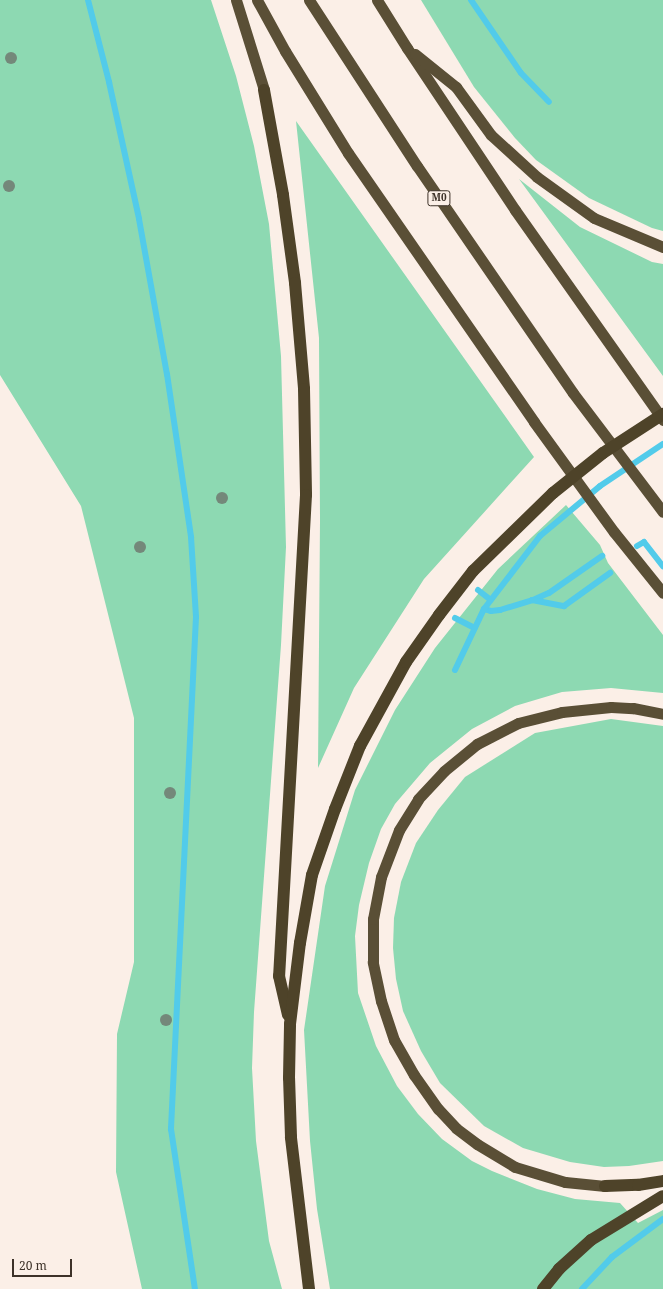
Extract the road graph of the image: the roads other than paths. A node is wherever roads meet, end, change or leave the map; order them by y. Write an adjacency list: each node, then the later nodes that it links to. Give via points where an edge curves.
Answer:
1 (236, 0): 6 (highway)
2 (257, 0): 11 (highway, via 285,51 348,153 534,422 614,532)
3 (309, 0): 10 (highway, M0, via 417,166 573,393)
4 (377, 0): 5 (highway)
5 (407, 48): 7 (highway, via 456,86 491,135 536,177 594,218); 9 (highway, via 515,210)
6 (264, 90): 13 (highway, via 295,283 304,389 306,495 279,976)
7 (663, 247)
8 (663, 414): 13 (highway, via 603,454 553,493 473,571 406,662 360,746 312,875)
9 (663, 420)
10 (663, 512)
11 (663, 593)
12 (663, 714): 15 (highway, via 633,708 562,712 518,723 477,744 444,771 418,800 399,830 381,877 373,919 373,962 380,1001 392,1034 414,1075 438,1109 456,1128 515,1167 565,1182)
13 (290, 1024): 17 (highway, via 291,1137)
14 (663, 1181): 15 (highway)
15 (605, 1186)
16 (663, 1196): 18 (highway, via 590,1240 559,1269)
17 (310, 1289)
18 (543, 1289)

